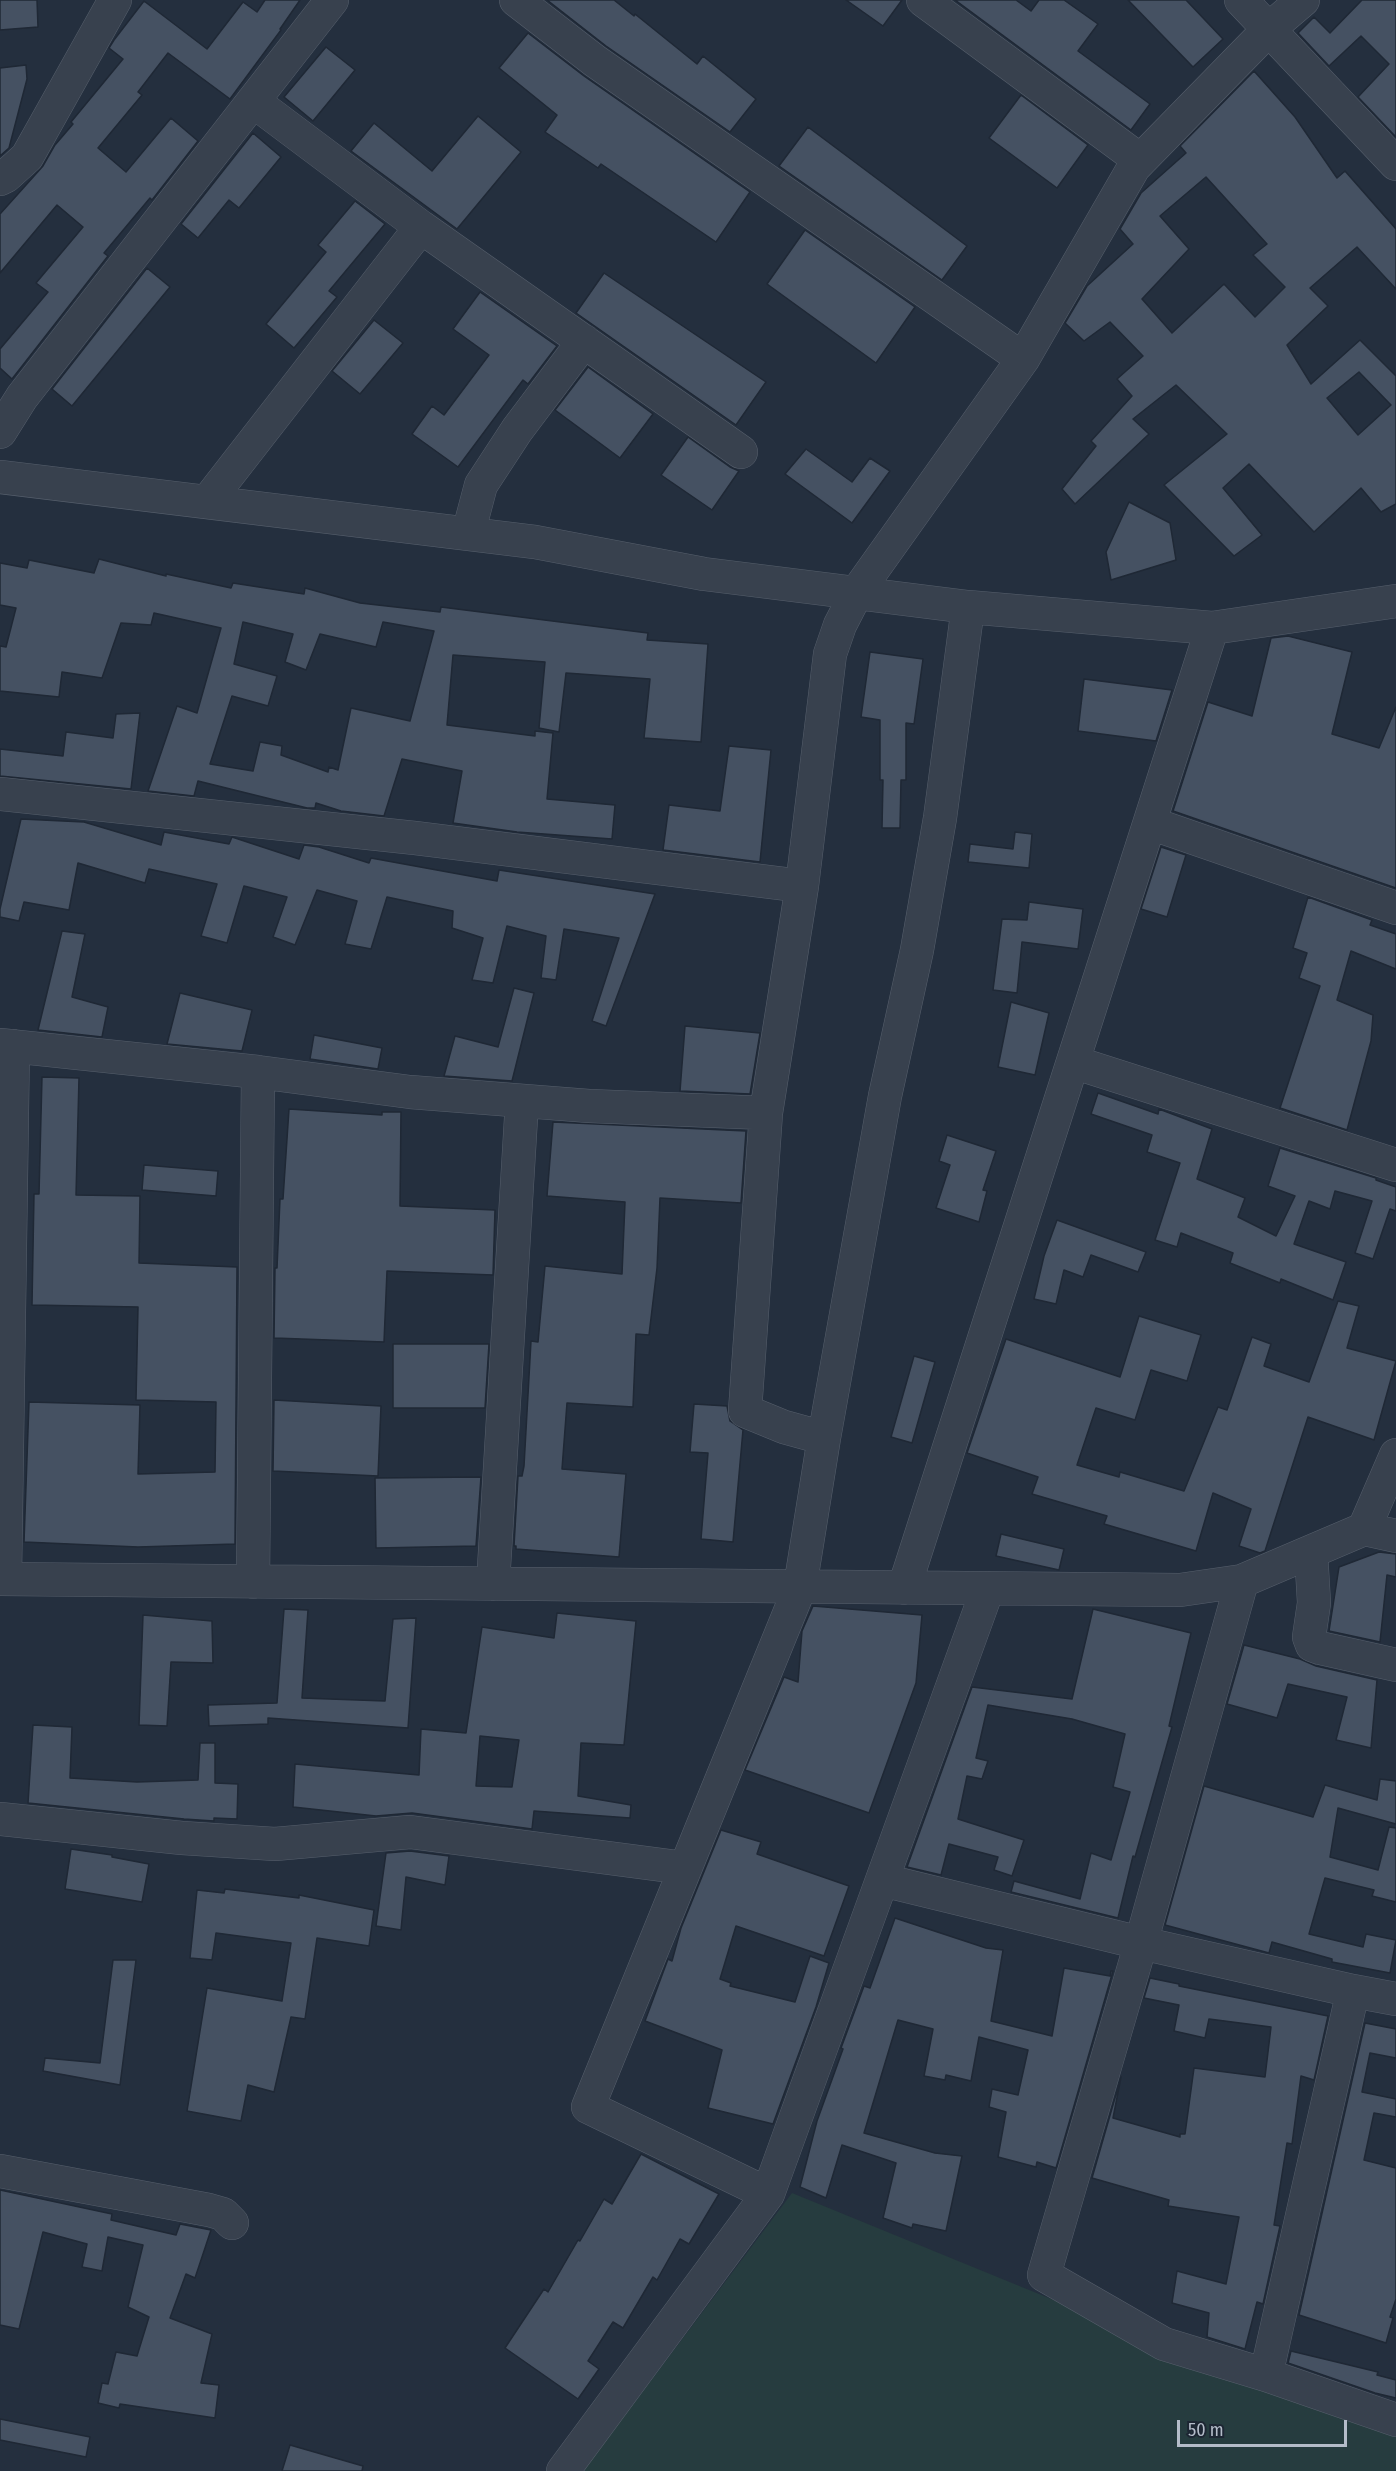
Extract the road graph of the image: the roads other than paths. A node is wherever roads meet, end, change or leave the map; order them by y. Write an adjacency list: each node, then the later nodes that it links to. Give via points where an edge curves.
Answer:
1 (115, 0): 11 (street, via 27,157)
2 (332, 0): 8 (street)
3 (516, 0): 14 (street, via 595,61)
4 (923, 0): 9 (street)
5 (1241, 0): 7 (street)
6 (1303, 0): 7 (street)
7 (1269, 29): 9 (street); 10 (street)
8 (253, 101): 12 (street); 15 (street, via 22,398)
9 (1140, 160): 14 (street)
10 (1396, 164)
11 (0, 179)
12 (421, 227): 13 (street); 18 (street)
13 (584, 342): 16 (street); 19 (street, via 481,485)
14 (1023, 359): 20 (street)
15 (0, 432)
16 (741, 452)
17 (0, 477): 18 (street)
18 (207, 502): 19 (street)
19 (468, 534): 20 (street, via 535,542 704,574)
20 (857, 592): 22 (street); 26 (street, via 830,654)
21 (1396, 601): 23 (street)
22 (968, 607): 23 (street); 34 (street, via 921,928 885,1096)
23 (1212, 628): 25 (street)
24 (0, 794): 26 (street, via 427,839)
25 (1150, 823): 27 (street); 29 (street)
26 (802, 886): 32 (street)
27 (1396, 908)
28 (6, 1046): 30 (street); 39 (street)
29 (1073, 1062): 33 (street); 44 (street)
30 (258, 1072): 31 (street, via 410,1092); 41 (street)
31 (522, 1101): 32 (street); 42 (street)
32 (766, 1113): 34 (street, via 745,1412)
33 (1396, 1165)
34 (824, 1438): 43 (street)
35 (1396, 1455): 36 (street)
36 (1364, 1529): 37 (street); 38 (street)
37 (1396, 1536)
38 (1311, 1552): 40 (street); 46 (street, via 1312,1645)
39 (2, 1579): 41 (street)
40 (1242, 1581): 45 (street, via 1180,1590); 50 (street)
41 (253, 1582): 42 (street)
42 (493, 1584): 43 (street)
43 (800, 1587): 44 (street); 48 (street)
44 (904, 1588): 45 (street)
45 (988, 1588): 49 (street)
46 (1396, 1665)
47 (0, 1819): 48 (street, via 274,1844 410,1832)
48 (685, 1869): 54 (street, via 588,2107)
49 (882, 1880): 50 (street); 54 (street)
50 (1141, 1943): 51 (street); 56 (street, via 1044,2275 1164,2344)
51 (1353, 1991): 52 (street); 56 (street)
52 (1396, 1999)
53 (0, 2172): 55 (street, via 209,2210 223,2214)
54 (768, 2194): 58 (street)
55 (232, 2223)
56 (1266, 2375): 57 (street)
57 (1396, 2420)
58 (563, 2471)

